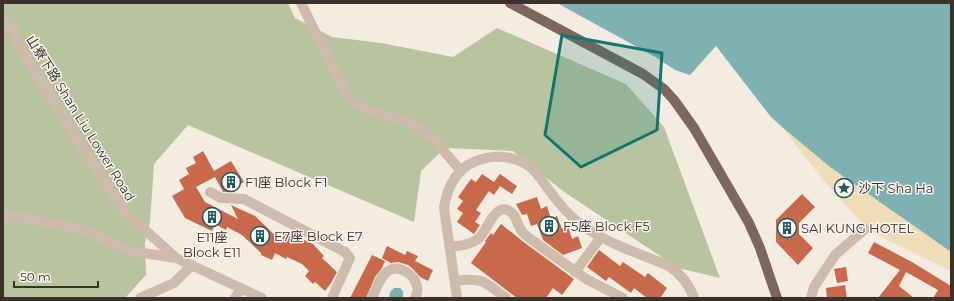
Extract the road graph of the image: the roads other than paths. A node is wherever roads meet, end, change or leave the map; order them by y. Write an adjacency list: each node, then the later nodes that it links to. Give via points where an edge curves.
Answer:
1 (301, 3): 4 (street, via 344,90 355,103 369,112 411,123 431,136)
2 (510, 3): 25 (main road, via 638,71 654,81 674,100 694,128 749,223)
3 (3, 23): 10 (street, 山寮下路 Shan Liu Lower Road, via 13,28 17,43 124,211)
4 (461, 170): 8 (street, via 485,157 513,158 526,164 567,212); 9 (street, via 446,194 444,208)
5 (210, 192): 18 (street, via 221,198 244,199 345,252 350,258)
6 (3, 218): 10 (street, via 19,217 84,230 130,251)
7 (865, 229): 26 (street, via 836,255 814,287)
8 (601, 237): 12 (street); 24 (street, via 669,266 687,283)
9 (451, 247): 12 (street, via 472,243 480,238 493,215 505,210 513,213 525,234); 13 (street)
10 (176, 258): 11 (street)
11 (192, 265): 14 (street); 15 (street, via 174,283)
12 (575, 272): 23 (street)
13 (455, 281): 21 (street); 22 (street, via 480,280)
14 (241, 288): 16 (street); 17 (street)
15 (140, 298)
16 (235, 298)
17 (262, 298)
18 (332, 298)
19 (372, 298): 20 (street, via 386,272 392,269 406,272 414,279 418,291)
20 (415, 298)
21 (457, 298)
22 (506, 298)
23 (623, 298)
24 (694, 298)
25 (777, 298)
26 (811, 298)

